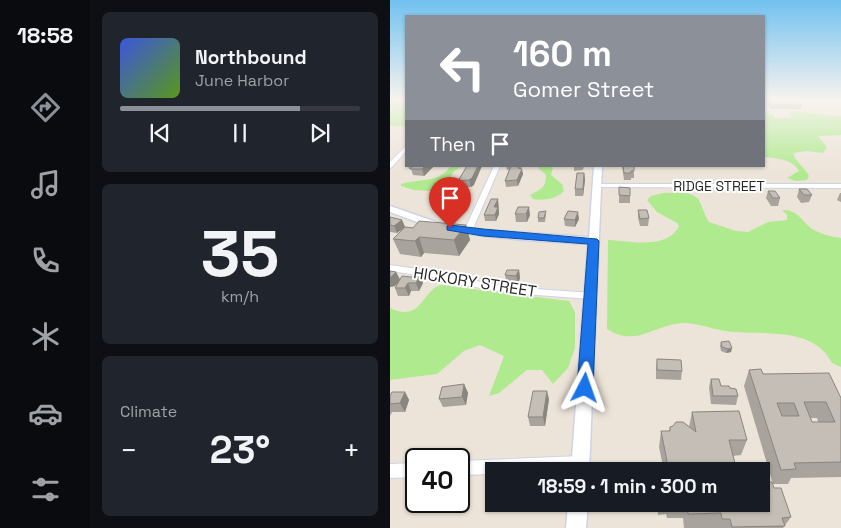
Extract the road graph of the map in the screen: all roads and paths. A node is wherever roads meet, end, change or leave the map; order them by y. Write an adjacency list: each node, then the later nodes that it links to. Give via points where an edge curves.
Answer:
1 (405, 149): 2 (street)
2 (390, 166)
3 (497, 167): 8 (street)
4 (598, 167): 5 (street)
5 (597, 186): 6 (street, RIDGE STREET); 9 (street)
6 (841, 186)
7 (390, 209): 8 (street, via 433,225)
8 (468, 231): 9 (street)
9 (594, 241): 11 (street)
10 (390, 268): 11 (street, HICKORY STREET, via 510,290)
11 (591, 296): 12 (street)
12 (580, 462)
13 (470, 468): 14 (street)
14 (485, 468)
15 (405, 470): 16 (street)
16 (390, 471)
17 (577, 512): 18 (street)
18 (576, 528)

